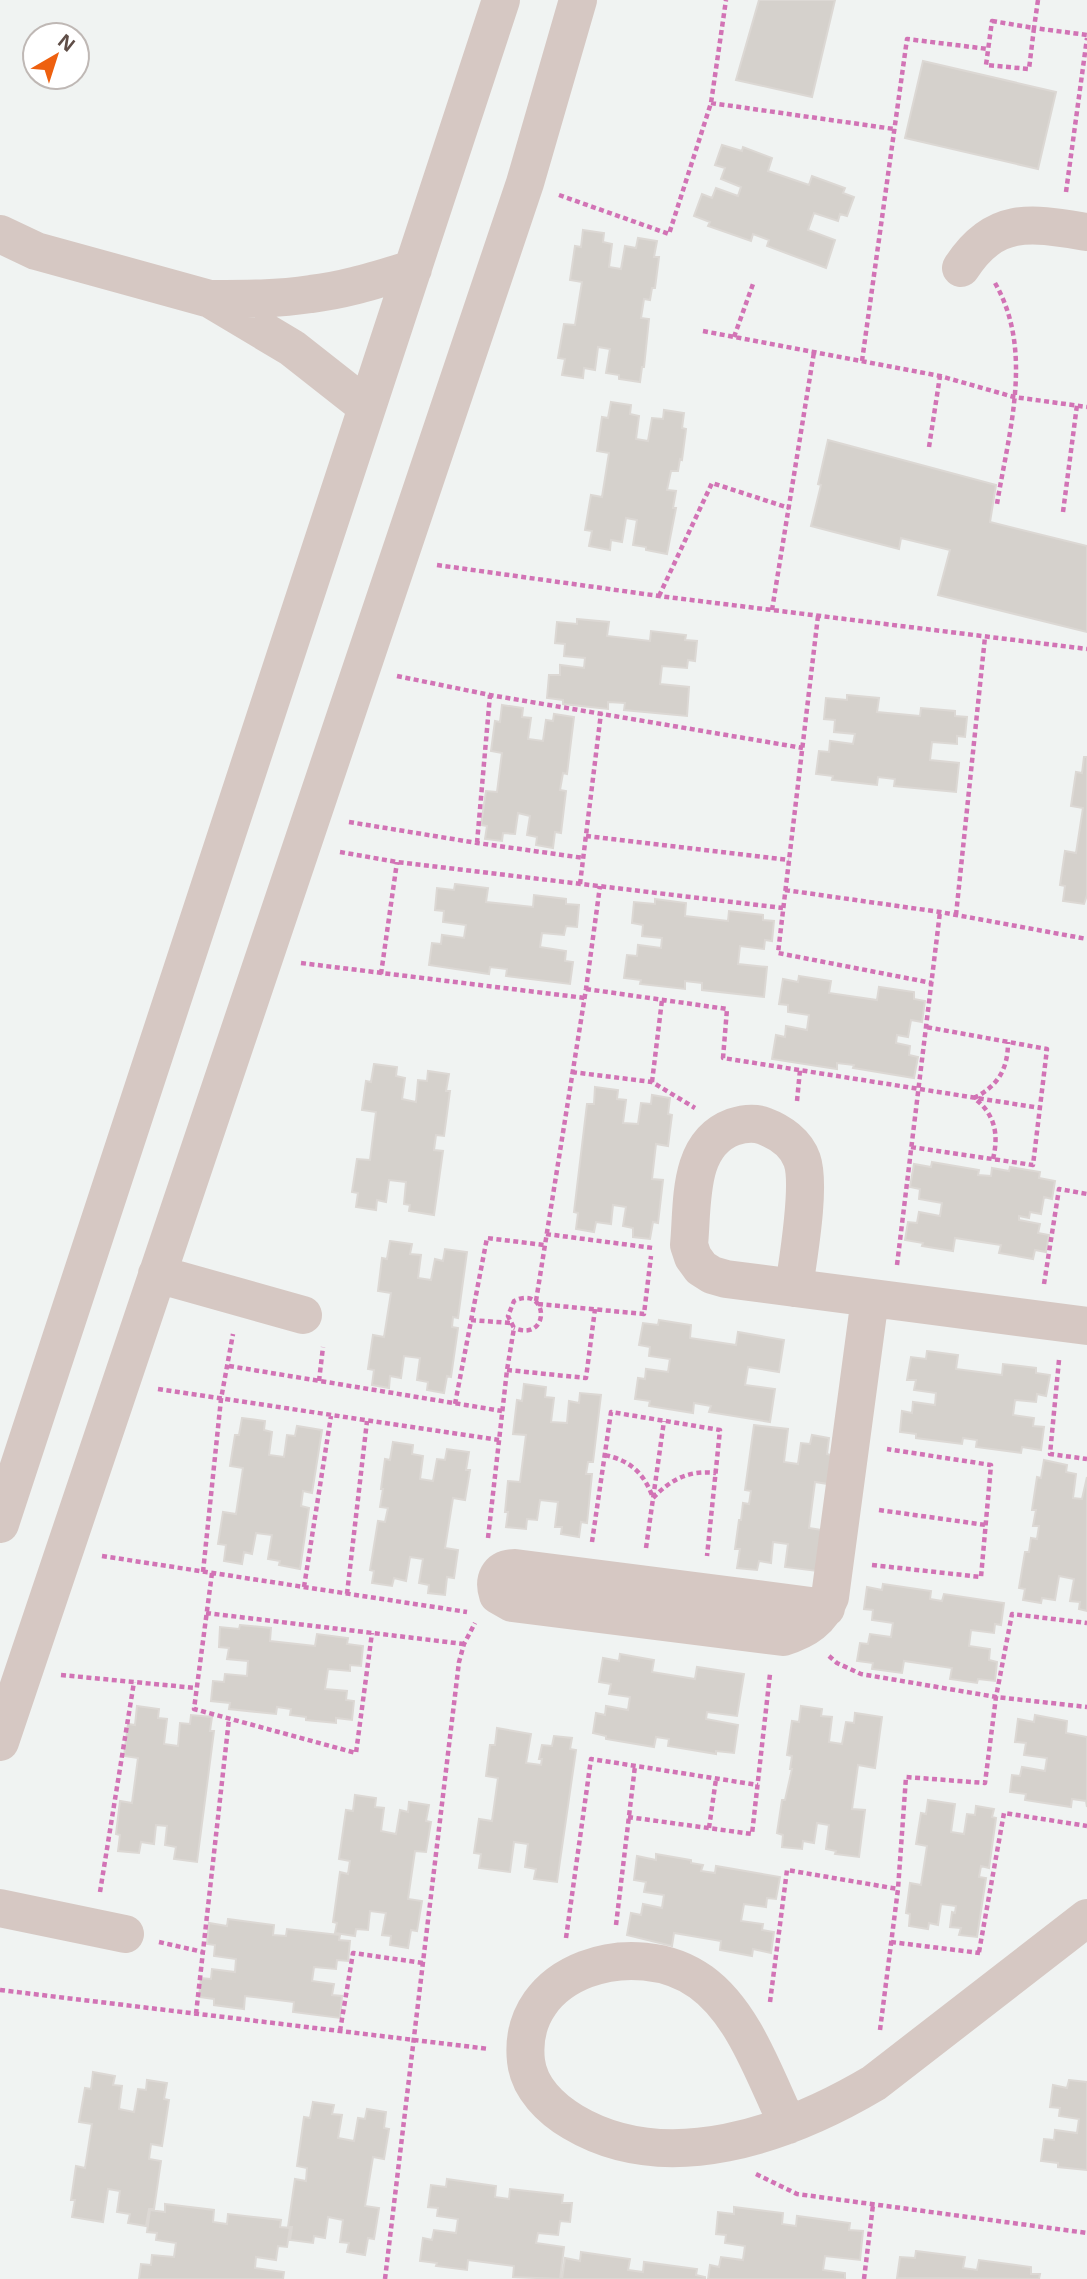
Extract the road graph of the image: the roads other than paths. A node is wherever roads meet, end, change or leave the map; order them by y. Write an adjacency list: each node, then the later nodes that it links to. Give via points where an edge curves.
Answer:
1 (501, 0): 6 (street)
2 (578, 0): 9 (street, via 526,183)
3 (1074, 229): 5 (street, via 1021,225 1003,229 986,239)
4 (0, 234): 7 (street, via 36,251)
5 (967, 260)
6 (413, 269): 7 (street, via 313,294); 8 (street)
7 (210, 299): 8 (street, via 292,348)
8 (367, 407): 14 (street)
9 (156, 1274): 12 (street); 16 (street)
10 (794, 1288): 10 (street, via 712,1275 693,1257 689,1245 698,1161 707,1144 721,1132 759,1124 792,1143 802,1159 806,1178); 11 (street)
11 (881, 1299): 13 (street); 15 (street, via 851,1443 830,1597)
12 (303, 1315)
13 (1063, 1323)
14 (0, 1524)
15 (806, 1624): 15 (street, via 512,1603 493,1594 507,1568 515,1568 703,1592)
16 (0, 1742)
17 (0, 1908): 19 (street)
18 (1087, 1918): 20 (street, via 874,2083)
19 (109, 1931)
20 (788, 2125): 20 (street, via 738,2022 722,1999 699,1980 654,1963 615,1961 560,1982 539,2004 528,2032 526,2063 536,2090 558,2114 587,2131 650,2148 719,2143)

